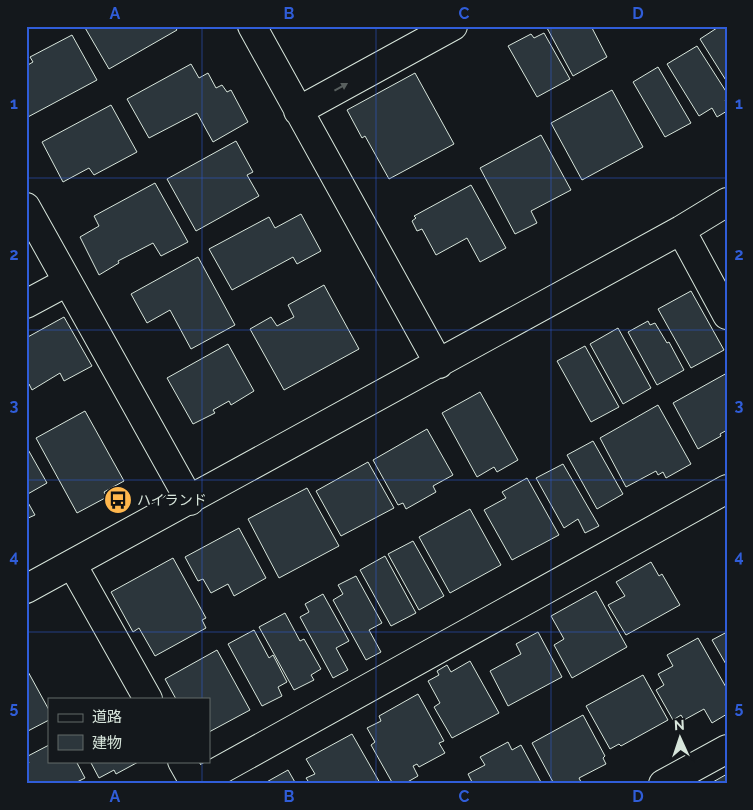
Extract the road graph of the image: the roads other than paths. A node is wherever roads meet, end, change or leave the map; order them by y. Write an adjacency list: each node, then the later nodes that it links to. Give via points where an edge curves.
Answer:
1 (252, 26): 3 (street)
2 (453, 26): 3 (street, one-way to 2)
3 (298, 111): 10 (street)
4 (727, 202): 6 (street)
5 (26, 208): 7 (street)
6 (681, 230): 9 (street); 10 (street)
7 (67, 282): 8 (street); 12 (street)
8 (26, 304)
9 (727, 315)
10 (438, 364): 12 (street)
11 (727, 490): 18 (street)
12 (190, 500): 13 (street)
13 (72, 564): 14 (street); 15 (street)
14 (26, 589)
15 (147, 698)
16 (727, 749): 19 (street)
17 (183, 762): 18 (street)
18 (195, 784)
19 (663, 784)

